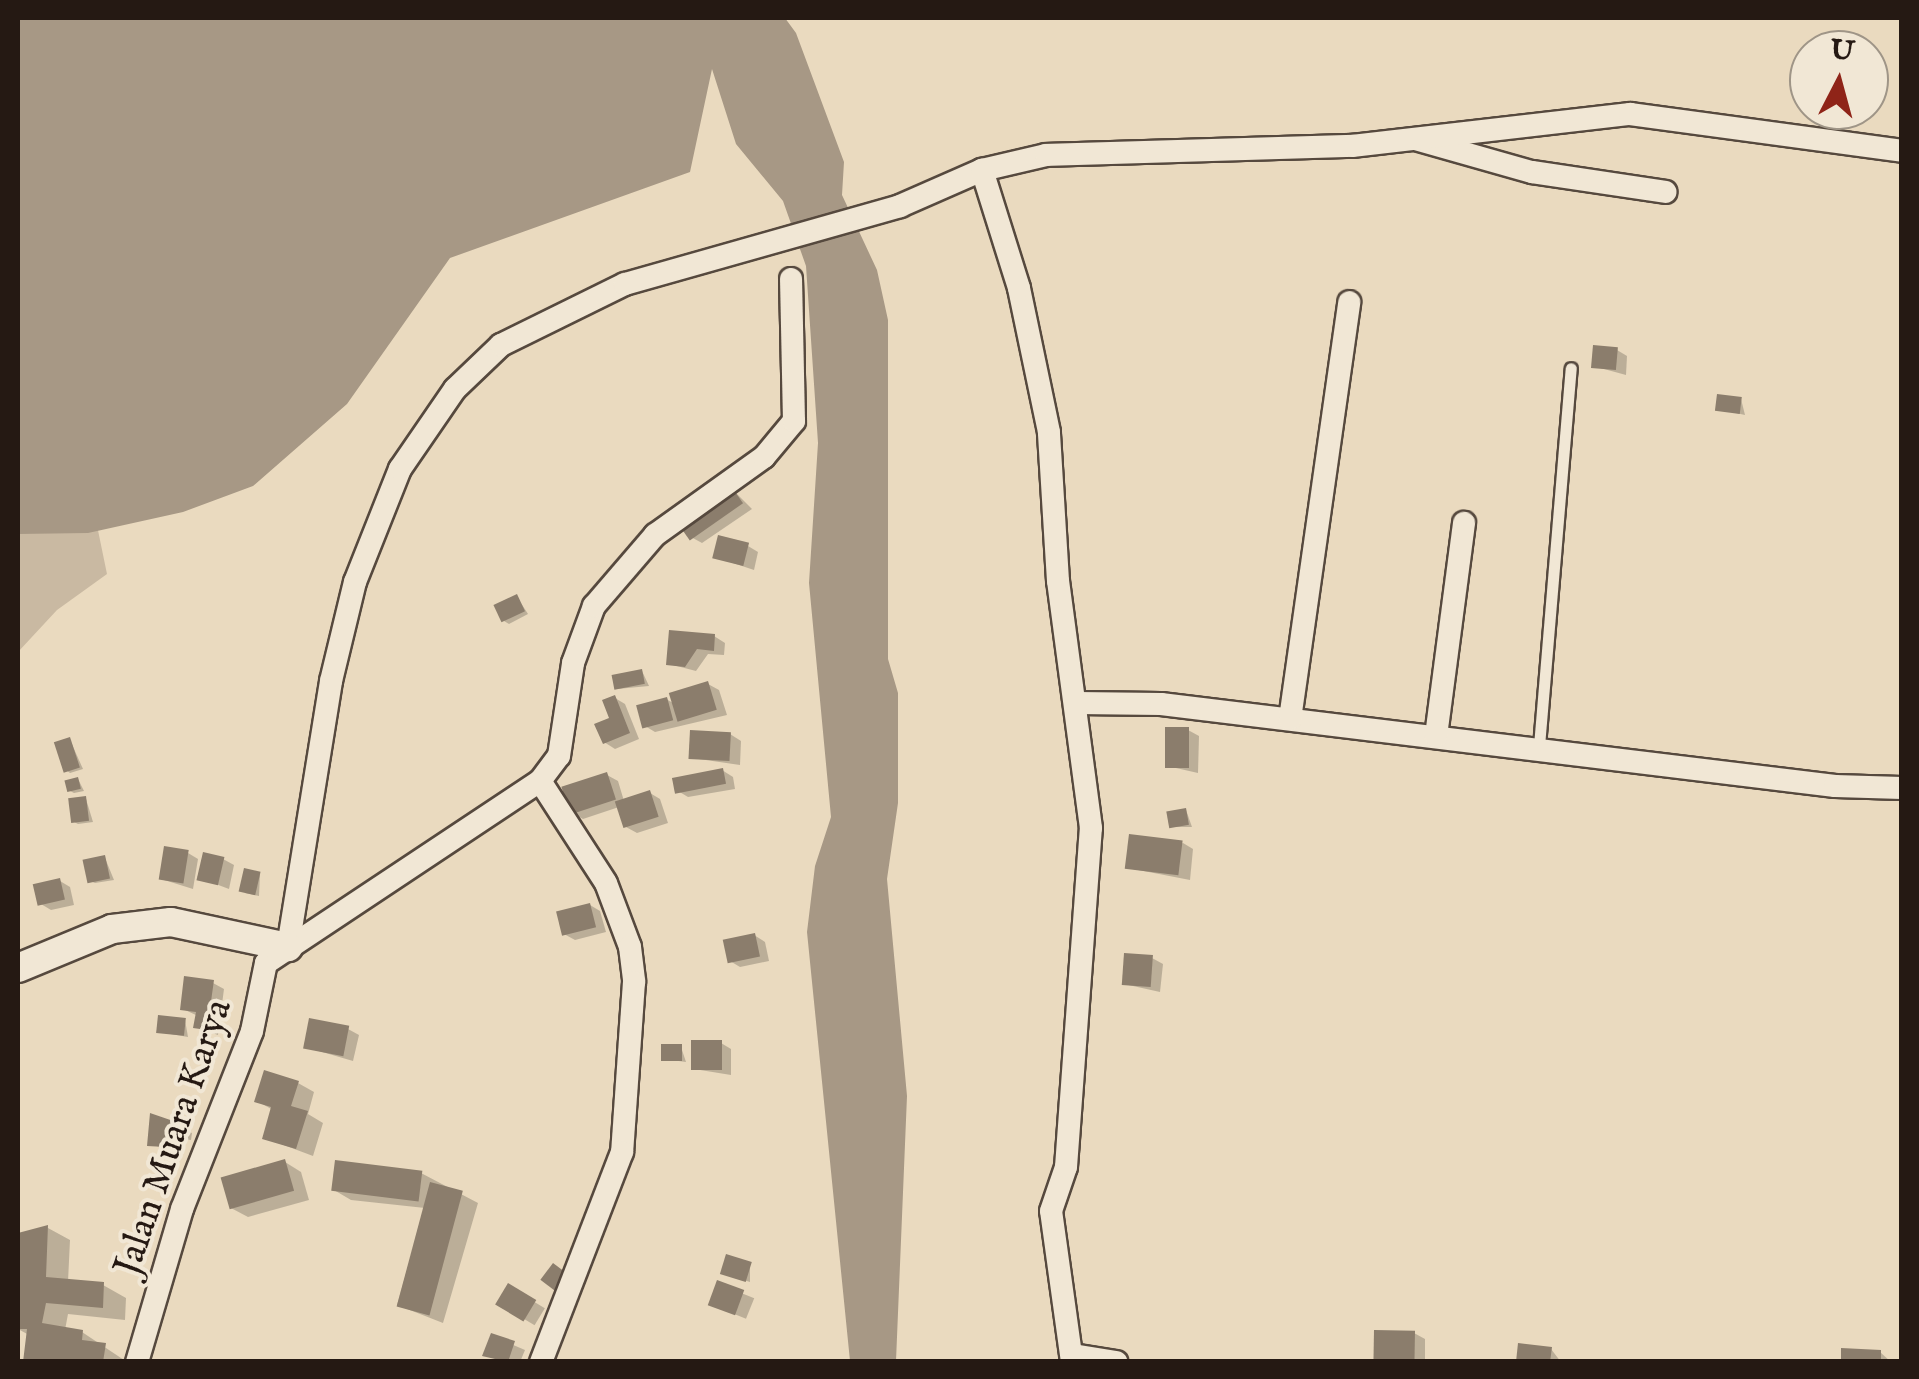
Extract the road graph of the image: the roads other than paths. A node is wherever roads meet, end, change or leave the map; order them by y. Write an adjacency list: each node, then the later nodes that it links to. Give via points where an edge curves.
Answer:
1 (1412, 138): 2 (street, via 1557,118 1661,115); 3 (street, via 1306,149 1046,155); 4 (street, via 1532,172)
2 (1902, 151)
3 (982, 170): 9 (street, via 1019,288 1049,432 1058,581); 15 (street, via 900,206 625,284 501,345 415,439 355,582 331,682)
4 (1666, 192)
5 (791, 279): 13 (street, via 798,405 786,437 655,535 594,606 573,663 558,756)
6 (1350, 302): 10 (street)
7 (1572, 368): 12 (lane)
8 (1464, 523): 11 (street)
9 (1077, 703): 10 (street); 17 (street, via 1091,828 1080,1037 1066,1167 1050,1211)
10 (1290, 720): 11 (street)
11 (1436, 736): 12 (street)
12 (1539, 746): 14 (street, via 1835,786)
13 (540, 781): 15 (street); 19 (street, via 606,883 630,947 634,982 622,1152)
14 (1902, 788)
15 (288, 947): 16 (street, via 171,922 112,930); 18 (street, Jalan Muara Karya, via 266,963 252,1031 182,1209)
16 (18, 968)
17 (1073, 1358): 20 (street)
18 (137, 1362)
19 (541, 1362)
20 (1116, 1362)

